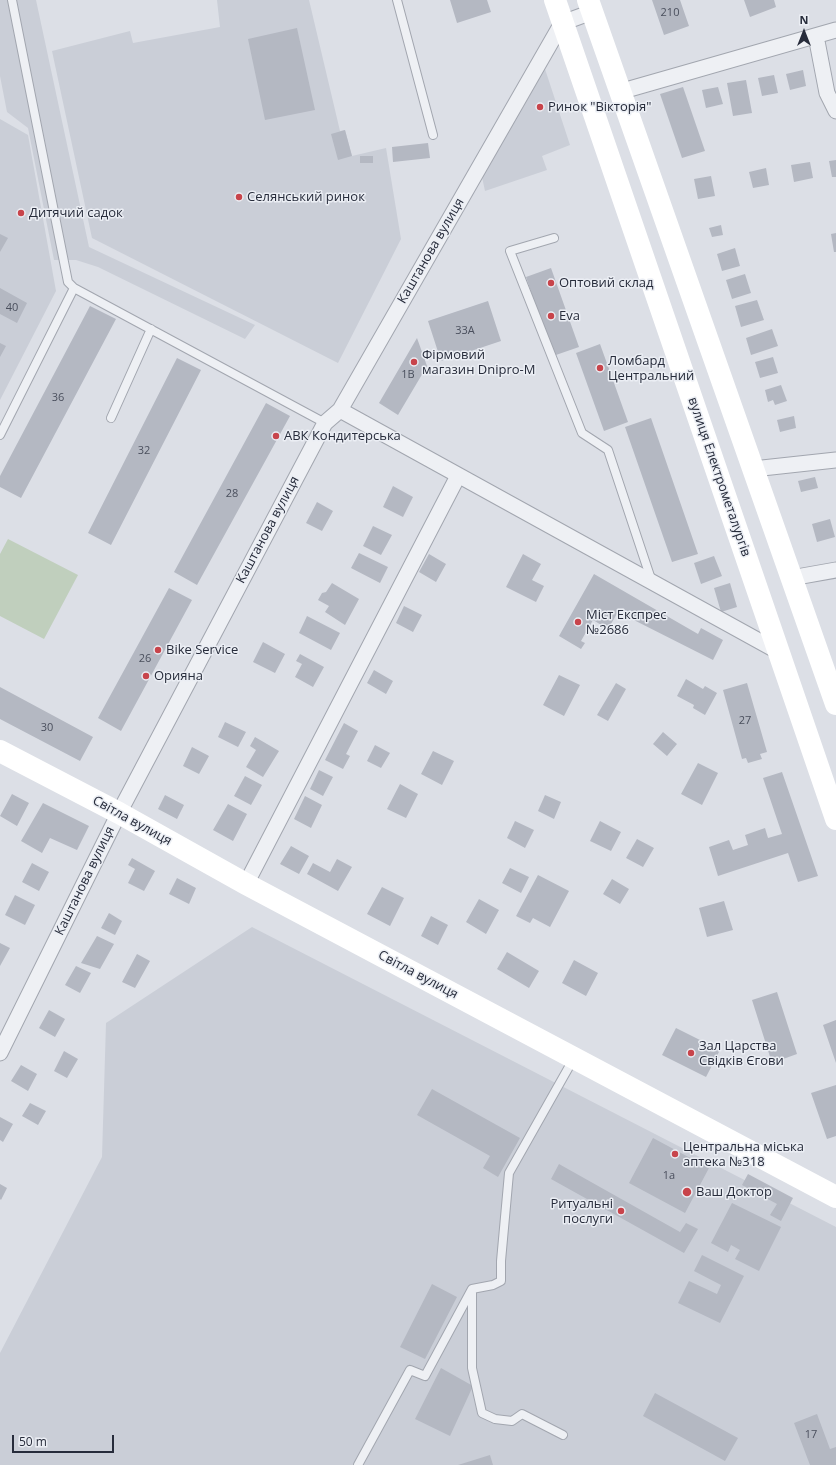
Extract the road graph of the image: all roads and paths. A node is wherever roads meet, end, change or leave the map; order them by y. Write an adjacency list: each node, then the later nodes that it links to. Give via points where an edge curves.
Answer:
1 (12, 0): 12 (lane, via 68,282)
2 (397, 0): 10 (lane)
3 (554, 0): 5 (main road, вулиця Електрометалургів)
4 (590, 6): 5 (street); 8 (main road)
5 (562, 23): 14 (street, Каштанова вулиця); 24 (main road, вулиця Електрометалургів)
6 (836, 30): 7 (street)
7 (816, 36): 8 (street); 9 (street, via 828,93)
8 (619, 92): 19 (main road)
9 (836, 111)
10 (433, 135)
11 (554, 238): 23 (lane, via 510,251 582,433 608,450)
12 (74, 288): 13 (lane); 17 (lane)
13 (151, 330): 15 (lane); 16 (lane)
14 (340, 410): 16 (street, Каштанова вулиця); 20 (street)
15 (111, 418)
16 (325, 423): 27 (street, Каштанова вулиця)
17 (0, 435)
18 (836, 460): 19 (street)
19 (753, 469): 22 (main road)
20 (458, 476): 23 (street); 29 (street)
21 (836, 570): 22 (street)
22 (791, 578): 25 (main road)
23 (653, 582): 24 (street)
24 (779, 652): 28 (main road, вулиця Електрометалургів)
25 (836, 704)
26 (0, 751): 27 (main road, Світла вулиця)
27 (119, 813): 29 (main road, Світла вулиця); 30 (street, Каштанова вулиця)
28 (836, 819)
29 (246, 884): 31 (main road, Світла вулиця)
30 (0, 1053)
31 (574, 1058): 32 (main road, Світла вулиця); 33 (lane, via 509,1173 500,1261 501,1280 493,1285)
32 (836, 1197)
33 (472, 1289): 34 (lane, via 472,1368 482,1413 494,1419 512,1421 522,1414); 35 (lane, via 426,1376 410,1370)
34 (563, 1435)
35 (358, 1465)

